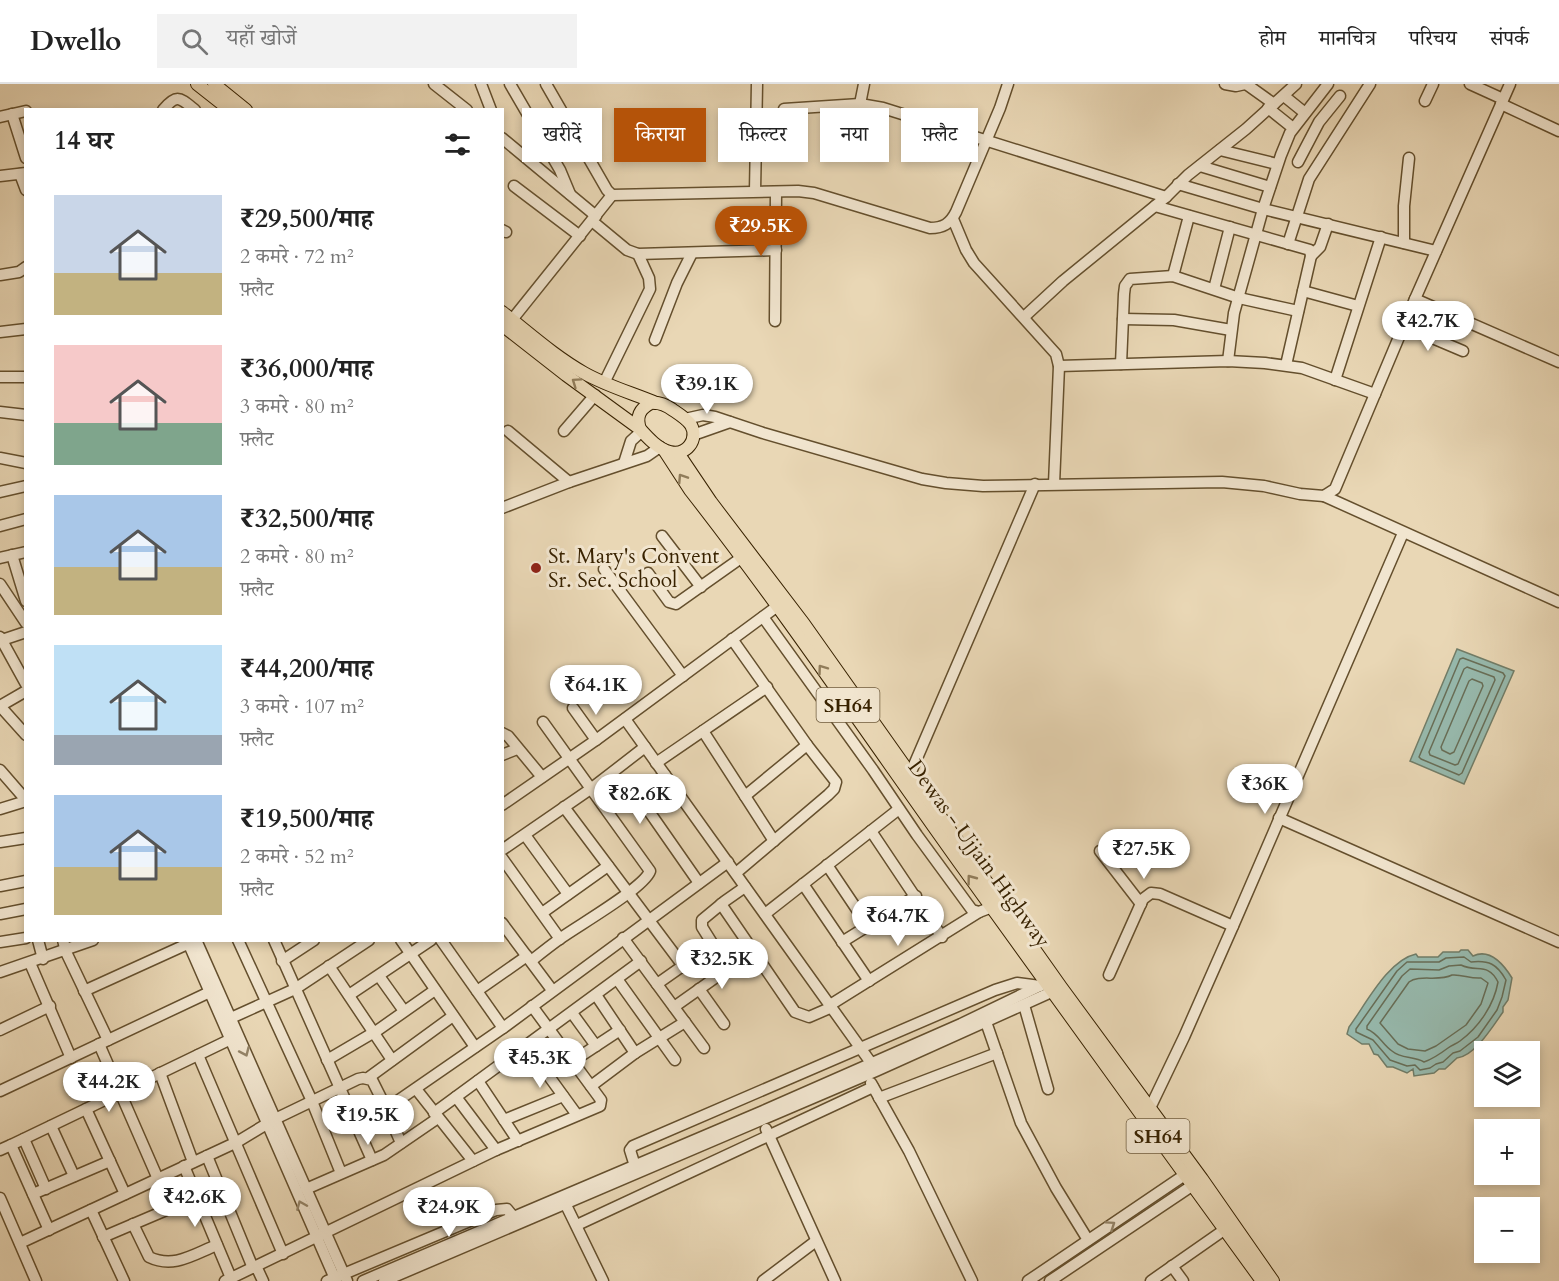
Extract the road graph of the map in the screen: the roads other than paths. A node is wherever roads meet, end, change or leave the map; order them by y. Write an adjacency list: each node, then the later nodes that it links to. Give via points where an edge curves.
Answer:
1 (197, 84): 25 (main road)
2 (214, 84): 28 (main road)
3 (434, 84): 29 (street)
4 (481, 84): 30 (street)
5 (510, 84): 55 (street)
6 (546, 84): 56 (street)
7 (757, 84): 53 (street)
8 (864, 84): 23 (street)
9 (1008, 84): 40 (street)
10 (1225, 84): 11 (street)
11 (1246, 84): 18 (street)
12 (1296, 84): 19 (street)
13 (1328, 84): 33 (street)
14 (1370, 84): 47 (street)
15 (1433, 84): 21 (street)
16 (1470, 84): 22 (street)
17 (1510, 84): 22 (street)
18 (1260, 94): 24 (street); 36 (street)
19 (1284, 96): 24 (street); 33 (street)
20 (1340, 96): 45 (street, via 1315,128)
21 (1425, 101)
22 (1502, 101): 38 (street); 72 (street)
23 (860, 104): 31 (street); 40 (street)
24 (1271, 106): 36 (street); 37 (street)
25 (222, 107)
26 (166, 108): 27 (street, via 176,98)
27 (193, 108)
28 (244, 108)
29 (464, 108)
30 (490, 108)
31 (799, 108)
32 (24, 111): 34 (street)
33 (1305, 113): 37 (street)
34 (12, 114): 35 (street); 42 (street)
35 (0, 117)
36 (1255, 120): 41 (street)
37 (1293, 128): 44 (street)
38 (1559, 131)
39 (504, 140): 55 (street)
40 (987, 141): 57 (street); 63 (street)
41 (1220, 150): 44 (street); 46 (street)
42 (24, 152)
43 (1409, 158): 69 (street)
44 (1279, 160): 45 (street); 52 (street)
45 (1298, 162): 47 (street)
46 (1200, 166): 50 (street); 52 (street)
47 (1315, 169): 61 (street)
48 (23, 173): 49 (street)
49 (0, 176)
50 (1178, 184): 57 (street); 59 (street)
51 (514, 186): 67 (street)
52 (1270, 187): 59 (street)
53 (755, 191): 54 (street); 56 (street)
54 (776, 192): 63 (street, via 813,193 930,228 939,228); 71 (street)
55 (570, 194): 62 (street)
56 (612, 195): 62 (street)
57 (1166, 196): 58 (street)
58 (1155, 206): 60 (street); 85 (street)
59 (1263, 209): 61 (street); 66 (street)
60 (1189, 216): 65 (street); 78 (street)
61 (1295, 217): 64 (street); 70 (street)
62 (594, 219): 67 (street); 74 (street, via 627,250)
63 (953, 219): 85 (street, via 974,263)
64 (1328, 224): 68 (street); 75 (street, via 1320,247)
65 (1230, 227): 66 (street); 79 (street)
66 (1256, 235): 70 (street); 81 (street)
67 (580, 236): 87 (street)
68 (1380, 237): 69 (street); 83 (street)
69 (1404, 243): 72 (street)
70 (1288, 244): 75 (street, via 1310,250)
71 (776, 250): 73 (street); 88 (street)
72 (1436, 251): 82 (street)
73 (692, 253): 74 (street); 93 (street)
74 (638, 254): 103 (street, via 650,289)
75 (1311, 256): 80 (street)
76 (24, 268): 77 (street)
77 (0, 275)
78 (1173, 276): 79 (street); 86 (street, via 1130,279 1125,286)
79 (1214, 289): 81 (street)
80 (1303, 291): 83 (street); 84 (street)
81 (1239, 298): 84 (street); 91 (street)
82 (1415, 299): 89 (street); 96 (street)
83 (1358, 306): 102 (street)
84 (1298, 311): 98 (street)
85 (1024, 316): 99 (street, via 1056,354)
86 (1123, 319): 91 (street, via 1166,319); 97 (street)
87 (506, 321): 103 (main road); 105 (main road, Dewas - Ujjain Highway / SH64, one-way to 87, via 559,370)
88 (775, 321)
89 (1404, 326): 94 (street); 104 (street)
90 (24, 329): 92 (street)
91 (1232, 330): 95 (street)
92 (0, 332)
93 (655, 340)
94 (1463, 351)
95 (1228, 361): 97 (street); 98 (street)
96 (1559, 362)
97 (1121, 364): 99 (street)
98 (1286, 365): 102 (street)
99 (1059, 366): 122 (street)
100 (0, 377): 101 (street)
101 (24, 377)
102 (1335, 380): 104 (street)
103 (604, 383): 106 (main road)
104 (1375, 394): 125 (street, via 1335,489)
105 (595, 395): 111 (main road, Dewas - Ujjain Highway / SH64); 113 (street)
106 (656, 402): 109 (main road); 111 (main road, via 641,410)
107 (0, 412): 108 (street)
108 (24, 415)
109 (685, 418): 110 (street, via 703,415); 114 (main road)
110 (730, 422): 114 (street); 121 (street, via 922,479 983,486)
111 (641, 430): 115 (main road, Dewas - Ujjain Highway / SH64); 119 (street, via 631,441)
112 (508, 431): 120 (street)
113 (564, 431)
114 (693, 435): 116 (main road, via 688,447)
115 (662, 449): 116 (main road, Dewas - Ujjain Highway / SH64); 119 (street); 134 (main road, Dewas - Ujjain Highway / SH64, one-way to 115)
116 (678, 453): 141 (main road, Dewas - Ujjain Highway / SH64)
117 (0, 458): 118 (street)
118 (24, 463)
119 (624, 464): 120 (street)
120 (569, 482): 126 (street)
121 (1035, 484): 122 (street); 168 (street)
122 (1054, 484): 125 (street, via 1236,483)
123 (24, 486): 124 (street)
124 (0, 492)
125 (1324, 496): 129 (street)
126 (504, 507)
127 (24, 520): 128 (street)
128 (0, 526)
129 (1403, 533): 140 (street); 177 (street)
130 (662, 536): 138 (street)
131 (24, 552): 132 (street)
132 (12, 555): 133 (street); 139 (street)
133 (0, 558)
134 (741, 558): 138 (street); 141 (main road, Dewas - Ujjain Highway / SH64)
135 (604, 569): 147 (street)
136 (648, 573): 138 (street, via 672,603 680,603)
137 (0, 584): 143 (street)
138 (701, 587)
139 (24, 594)
140 (1559, 602)
141 (781, 603): 142 (street); 168 (main road, Dewas - Ujjain Highway / SH64)
142 (763, 617): 146 (street); 176 (street)
143 (24, 620)
144 (24, 633): 145 (street)
145 (1, 639): 148 (street)
146 (732, 639): 147 (street); 149 (street)
147 (683, 676): 153 (street)
148 (24, 680)
149 (767, 687): 156 (street); 159 (street)
150 (24, 692): 151 (street)
151 (1, 703): 154 (street)
152 (573, 708): 158 (street)
153 (625, 719): 158 (street); 160 (street)
154 (21, 722)
155 (543, 722): 163 (street)
156 (703, 731): 164 (street); 170 (street)
157 (504, 734): 161 (street)
158 (596, 740): 163 (street)
159 (807, 745): 170 (street); 181 (street, via 836,785)
160 (645, 747): 164 (street); 169 (street)
161 (517, 749): 162 (street); 167 (street)
162 (504, 754)
163 (570, 757): 167 (street); 169 (street)
164 (656, 763): 166 (street)
165 (0, 770): 171 (street)
166 (665, 775): 186 (street); 191 (street, via 639,797)
167 (542, 777): 173 (street)
168 (908, 780): 200 (main road, Dewas - Ujjain Highway / SH64, one-way to 168); 244 (main road, Dewas - Ujjain Highway / SH64)
169 (591, 788): 174 (street); 195 (street, via 649,867 647,877)
170 (745, 796): 181 (street)
171 (24, 798)
172 (24, 801): 175 (street)
173 (504, 804)
174 (564, 807): 179 (street); 188 (street)
175 (0, 809)
176 (899, 809): 178 (street); 202 (street, via 972,910)
177 (1279, 818): 209 (street); 227 (street)
178 (871, 831): 187 (street); 197 (street)
179 (525, 835): 183 (street); 196 (street)
180 (24, 838): 182 (street)
181 (774, 841): 189 (street)
182 (0, 842)
183 (504, 849)
184 (1100, 850): 199 (street)
185 (504, 861): 203 (street)
186 (728, 862): 189 (street); 191 (street)
187 (827, 865): 192 (street); 208 (street)
188 (608, 866): 195 (street); 196 (street)
189 (735, 873): 194 (street)
190 (24, 883): 193 (street)
191 (699, 883): 206 (street)
192 (803, 884): 205 (street); 226 (street)
193 (0, 886)
194 (745, 887): 198 (street); 205 (street)
195 (627, 893): 206 (street); 213 (street)
196 (568, 894): 203 (street)
197 (916, 896): 208 (street); 210 (street)
198 (721, 904): 229 (street); 237 (street, via 702,920 711,946)
199 (1141, 904): 209 (street, via 1147,895 1156,893); 239 (street)
200 (993, 907): 202 (street); 244 (main road, Dewas - Ujjain Highway / SH64)
201 (24, 909): 204 (street)
202 (979, 912): 210 (street)
203 (542, 913): 213 (street)
204 (0, 914)
205 (765, 914): 258 (street)
206 (648, 919): 212 (street); 237 (street)
207 (504, 925): 231 (street)
208 (868, 926): 226 (street)
209 (1233, 926): 305 (street)
210 (942, 937): 242 (street)
211 (24, 938): 214 (street)
212 (623, 938): 234 (street); 248 (street)
213 (560, 939): 231 (street)
214 (0, 942)
215 (39, 942): 232 (street)
216 (83, 942): 228 (street)
217 (189, 942): 249 (street)
218 (191, 942): 250 (street)
219 (239, 942): 254 (street)
220 (275, 942): 233 (street)
221 (311, 942): 233 (street)
222 (363, 942): 236 (street)
223 (402, 942): 230 (street)
224 (428, 942): 230 (street)
225 (442, 942): 251 (street)
226 (842, 942): 242 (street)
227 (1559, 942)
228 (64, 946): 232 (street); 249 (street)
229 (753, 951): 246 (street); 258 (street, via 798,1015 814,1016)
230 (411, 955): 240 (street); 247 (street)
231 (529, 958): 248 (street); 251 (street)
232 (43, 959): 235 (street)
233 (282, 961): 245 (street)
234 (640, 962): 241 (street); 243 (street)
235 (30, 963): 238 (street); 256 (street)
236 (329, 966): 245 (street); 252 (street)
237 (684, 967): 243 (street)
238 (0, 972)
239 (1109, 975)
240 (379, 976): 252 (street); 260 (street)
241 (617, 979): 253 (street); 273 (street)
242 (869, 981): 258 (street)
243 (657, 984): 259 (street)
244 (1051, 985): 255 (street); 268 (main road, Dewas - Ujjain Highway / SH64); 280 (street, via 1017,983 995,990); 289 (street)
245 (295, 989): 254 (street); 285 (street)
246 (699, 989): 259 (street); 266 (street)
247 (435, 990): 260 (street); 262 (street)
248 (552, 990): 257 (street)
249 (84, 991): 275 (street)
250 (213, 991): 263 (street); 274 (street); 275 (street)
251 (477, 991): 267 (street)
252 (349, 995): 272 (street)
253 (596, 995): 261 (street); 271 (street)
254 (265, 1002): 263 (street); 303 (street)
255 (1024, 1005): 265 (street); 297 (street)
256 (50, 1006): 270 (street); 284 (street)
257 (532, 1006): 267 (street); 269 (street)
258 (831, 1006): 280 (street)
259 (674, 1007): 264 (street)
260 (404, 1011): 272 (street)
261 (572, 1013): 269 (street); 277 (street)
262 (453, 1016): 278 (street); 286 (street)
263 (231, 1018): 311 (street, one-way to 311)
264 (685, 1022): 273 (street); 279 (street)
265 (986, 1022): 282 (street); 289 (street)
266 (724, 1024)
267 (503, 1028): 278 (street)
268 (1084, 1028): 305 (main road, Dewas - Ujjain Highway / SH64); 330 (main road, Dewas - Ujjain Highway / SH64)
269 (550, 1029): 276 (street); 288 (street)
270 (0, 1030)
271 (620, 1030): 277 (street); 281 (street)
272 (374, 1032): 285 (street); 286 (street)
273 (660, 1039): 281 (street); 287 (street)
274 (230, 1040): 283 (street); 311 (street)
275 (103, 1042): 284 (street); 299 (street)
276 (526, 1046): 292 (street); 300 (street)
277 (596, 1046): 288 (street)
278 (475, 1047): 296 (street)
279 (704, 1048)
280 (860, 1048): 289 (street); 327 (street, via 631,1146)
281 (635, 1053): 293 (street)
282 (997, 1053): 302 (street); 348 (street, via 1021,1123)
283 (198, 1055): 290 (street); 316 (street)
284 (71, 1058): 298 (street)
285 (327, 1060): 295 (street)
286 (392, 1060): 291 (street)
287 (675, 1060)
288 (573, 1061): 293 (street)
289 (871, 1070): 294 (street); 310 (street); 325 (street)
290 (160, 1073): 299 (street); 326 (street)
291 (368, 1078): 295 (street); 304 (street)
292 (478, 1081): 301 (street); 309 (street)
293 (591, 1086): 308 (street, via 602,1105)
294 (873, 1087): 302 (street); 313 (street)
295 (340, 1088): 303 (street); 322 (street)
296 (416, 1089): 304 (street, via 393,1104); 307 (street)
297 (1048, 1089)
298 (0, 1091)
299 (120, 1092): 306 (street); 331 (street)
300 (563, 1096): 308 (street); 309 (street)
301 (456, 1097): 307 (street); 320 (street)
302 (879, 1098): 366 (street)
303 (312, 1102): 311 (street); 328 (street)
304 (384, 1102): 317 (street)
305 (1150, 1108): 330 (main road, Dewas - Ujjain Highway / SH64)
306 (86, 1109): 312 (street); 323 (street)
307 (436, 1115): 317 (street); 324 (street)
308 (577, 1115): 315 (street)
309 (504, 1120): 315 (street)
310 (762, 1120): 313 (street); 325 (street)
311 (271, 1122): 316 (street); 333 (street); 346 (street, one-way to 311)
312 (51, 1126): 314 (street); 329 (street)
313 (768, 1134): 343 (street); 349 (street)
314 (24, 1139): 318 (street); 332 (street)
315 (518, 1141): 320 (street)
316 (237, 1142): 321 (street); 352 (street)
317 (401, 1143): 322 (street)
318 (11, 1145): 319 (street); 334 (street)
319 (0, 1150)
320 (496, 1150): 324 (street)
321 (207, 1156): 326 (street); 354 (street)
322 (372, 1160): 328 (street)
323 (110, 1161): 329 (street); 335 (street)
324 (473, 1161): 346 (street)
325 (652, 1163): 327 (street); 338 (street)
326 (188, 1164): 331 (street); 336 (street)
327 (635, 1166): 340 (street)
328 (341, 1173): 333 (street)
329 (74, 1176): 332 (street)
330 (1194, 1177): 345 (main road, Dewas - Ujjain Highway / SH64); 348 (street, one-way to 330); 355 (street); 372 (main road, Dewas - Ujjain Highway / SH64)
331 (158, 1179): 335 (street)
332 (46, 1189): 334 (street)
333 (306, 1189): 346 (street)
334 (33, 1194): 344 (street)
335 (125, 1194): 339 (street)
336 (197, 1197): 342 (street); 351 (street)
337 (0, 1198): 350 (street)
338 (565, 1203): 340 (street); 343 (street)
339 (91, 1210): 344 (street); 347 (street)
340 (539, 1210): 341 (street)
341 (520, 1219): 356 (street, via 507,1209 496,1210); 361 (street); 362 (street)
342 (134, 1224): 347 (street); 351 (street, via 149,1257 163,1263 173,1263)
343 (577, 1225): 363 (street)
344 (49, 1230): 350 (street)
345 (1224, 1230): 353 (street); 371 (main road, Dewas - Ujjain Highway / SH64)
346 (320, 1234): 352 (street); 356 (street)
347 (103, 1237): 359 (street)
348 (1088, 1240): 367 (street)
349 (816, 1241): 364 (street); 365 (street)
350 (20, 1243): 358 (street)
351 (217, 1245): 357 (street)
352 (283, 1254): 354 (street)
353 (1172, 1266): 369 (street); 370 (street)
354 (254, 1267): 357 (street); 360 (street)
355 (1066, 1276): 368 (street)
356 (338, 1279)
357 (228, 1280)
358 (36, 1281)
359 (124, 1281)
360 (262, 1281)
361 (363, 1281)
362 (384, 1281)
363 (603, 1281)
364 (763, 1281)
365 (835, 1281)
366 (972, 1281)
367 (1028, 1281)
368 (1050, 1281)
369 (1151, 1281)
370 (1183, 1281)
371 (1262, 1281)
372 (1273, 1281)

